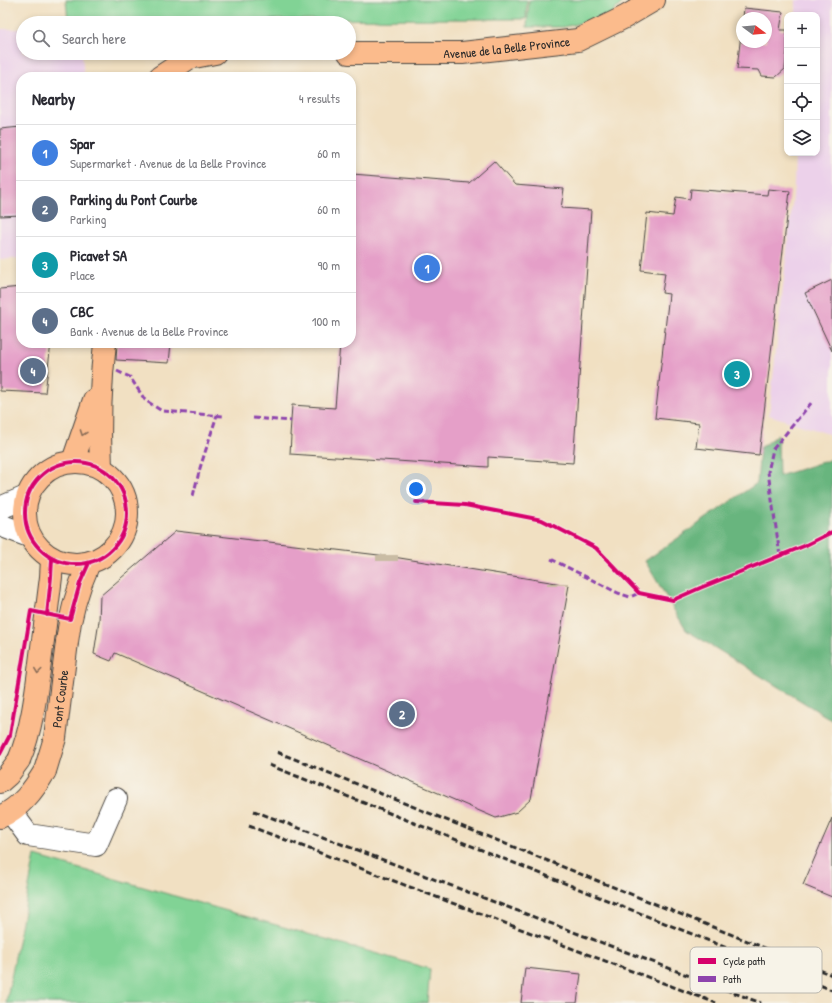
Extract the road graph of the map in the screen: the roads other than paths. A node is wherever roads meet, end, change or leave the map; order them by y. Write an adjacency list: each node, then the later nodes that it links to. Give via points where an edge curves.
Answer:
1 (654, 0): 2 (main road, Avenue de la Belle Province, via 578,40 462,53)
2 (356, 53)
3 (186, 60): 4 (main road)
4 (168, 72)
5 (104, 348): 6 (main road)
6 (100, 383): 7 (main road, one-way to 7); 8 (main road)
7 (73, 461): 8 (main road, via 82,461); 9 (main road, via 57,465 42,473 31,485)
8 (101, 468): 14 (main road, via 114,478 120,487 127,510 126,524 113,548)
9 (26, 497): 10 (street); 12 (main road, via 24,519)
10 (0, 508)
11 (0, 525): 12 (street)
12 (29, 536): 13 (main road, via 39,549)
13 (52, 559): 14 (main road, via 64,564); 15 (main road, Pont Courbe, one-way to 15, bridge, via 52,577 26,744 19,760)
14 (90, 563): 17 (main road, Pont Courbe, bridge, via 78,590 70,619 55,738 45,771 26,799)
15 (0, 782)
16 (116, 799): 17 (street, via 96,845 28,835)
17 (5, 814)

